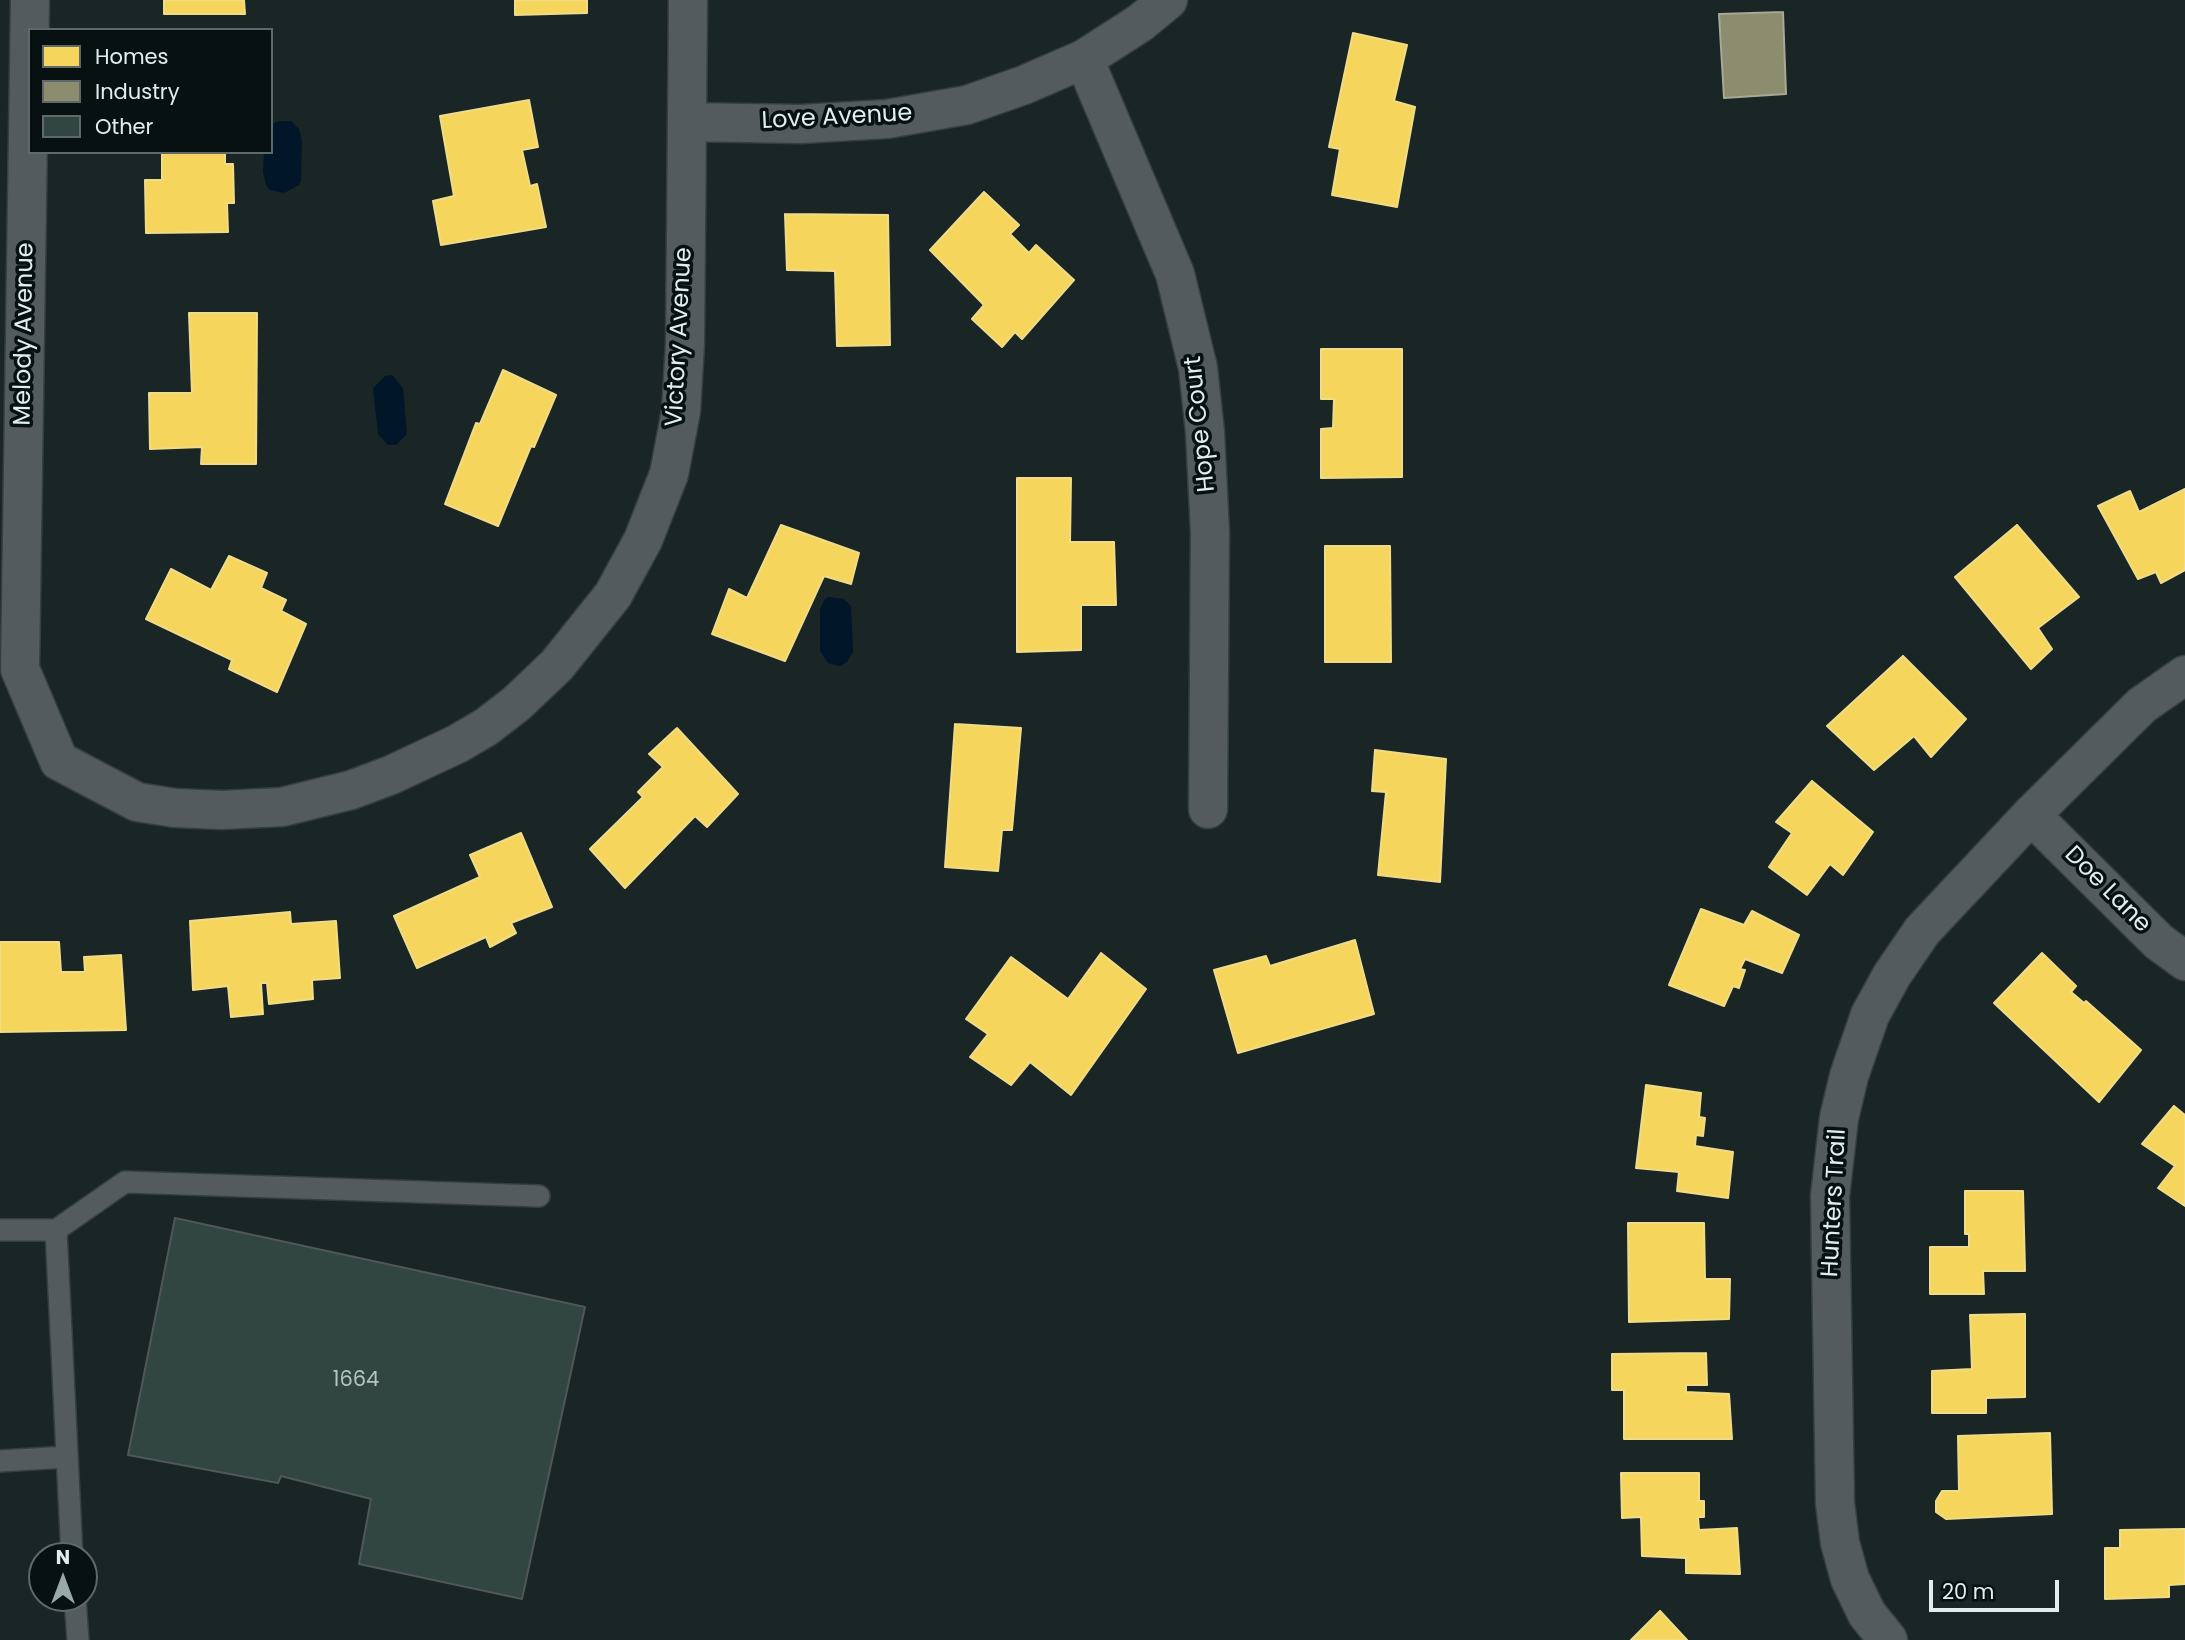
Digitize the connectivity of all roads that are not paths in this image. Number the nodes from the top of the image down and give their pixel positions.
1 (30, 0) edge
2 (688, 0) edge
3 (1168, 0) edge
4 (30, 28) edge
5 (1084, 59) junction
6 (687, 122) junction
7 (28, 134) edge
8 (20, 669) joint
9 (2185, 675) edge
10 (1208, 809) dead end
11 (2031, 815) junction
12 (2185, 961) edge
13 (539, 1196) dead end
14 (0, 1230) edge
15 (57, 1230) junction
16 (66, 1457) junction
17 (0, 1461) edge
18 (71, 1542) edge
19 (76, 1612) edge
20 (78, 1640) edge
21 (1888, 1640) edge

1 - 4 street, Melody Avenue
2 - 6 street, Victory Avenue
3 - 5 street, Love Avenue
5 - 6 street, Love Avenue
5 - 10 street, Hope Court
6 - 8 street, Victory Avenue
7 - 8 street, Melody Avenue
9 - 11 street, Hunters Trail
11 - 12 street, Doe Lane
11 - 21 street, Hunters Trail
13 - 15 lane
14 - 15 lane
15 - 16 lane
16 - 17 lane
16 - 18 lane
19 - 20 lane

